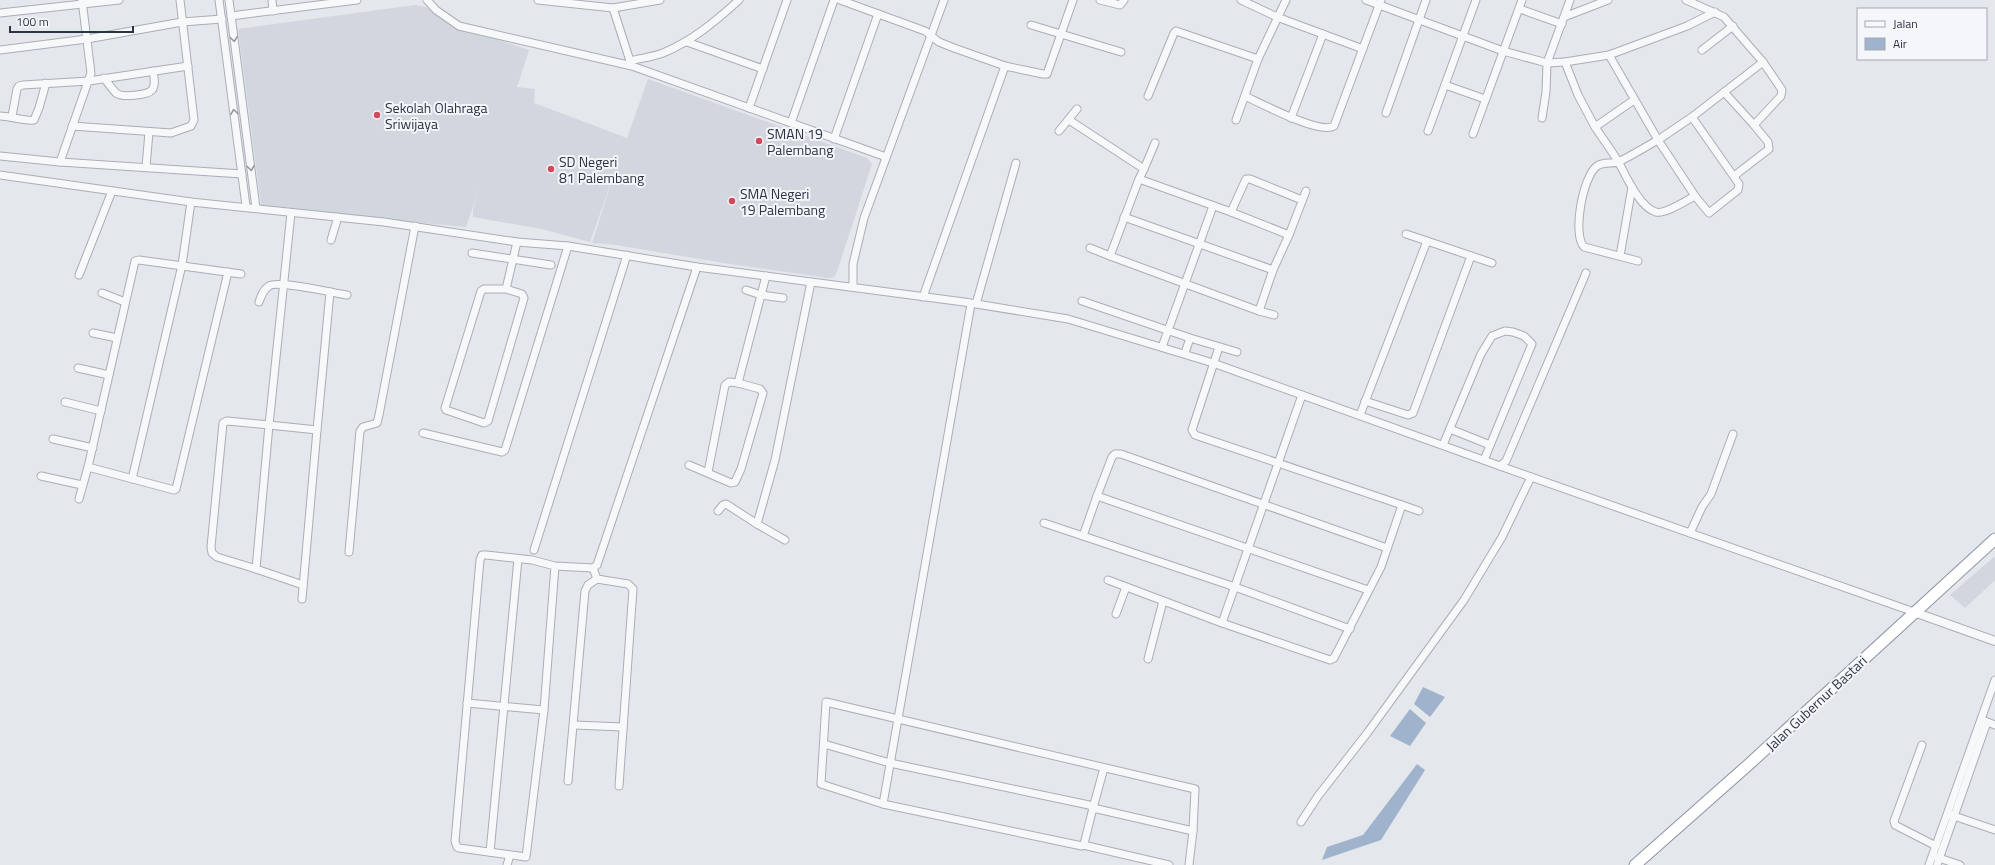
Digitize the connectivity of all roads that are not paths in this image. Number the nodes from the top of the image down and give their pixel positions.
1 (119, 0) edge
2 (180, 0) edge
3 (219, 0) edge
4 (228, 0) edge
5 (272, 0) edge
6 (356, 0) edge
7 (427, 0) edge
8 (538, 0) edge
9 (660, 0) edge
10 (739, 0) edge
11 (787, 0) edge
12 (834, 0) edge
13 (840, 0) edge
14 (944, 0) edge
15 (1073, 0) edge
16 (1100, 0) edge
17 (1124, 0) edge
18 (1241, 0) edge
19 (1286, 0) edge
20 (1366, 0) edge
21 (1426, 0) edge
22 (1476, 0) edge
23 (1570, 0) edge
24 (1608, 0) edge
25 (1686, 0) edge
26 (82, 2) edge
27 (1381, 2) edge
28 (1521, 3) edge
29 (613, 8) junction
30 (273, 11) junction
31 (1715, 12) junction
32 (0, 13) edge
33 (878, 14) junction
34 (231, 16) junction
35 (1277, 17) junction
36 (222, 19) junction
37 (1419, 20) junction
38 (1563, 20) junction
39 (182, 22) junction
40 (1031, 25) dead end
41 (1733, 26) junction
42 (1061, 33) junction
43 (1323, 34) junction
44 (931, 36) junction
45 (1463, 36) junction
46 (87, 39) junction
47 (687, 42) junction
48 (1363, 49) junction
49 (0, 50) edge
50 (1702, 50) dead end
51 (1503, 51) junction
52 (1121, 52) dead end
53 (1609, 55) junction
54 (1258, 59) junction
55 (1547, 62) junction
56 (1565, 62) junction
57 (1763, 62) junction
58 (631, 64) junction
59 (188, 66) junction
60 (1005, 66) junction
61 (763, 68) junction
62 (153, 71) junction
63 (104, 78) junction
64 (89, 81) junction
65 (46, 83) junction
66 (1445, 85) junction
67 (1724, 92) junction
68 (1148, 96) dead end
69 (1245, 96) junction
70 (1485, 99) junction
71 (1634, 100) junction
72 (750, 108) junction
73 (1077, 109) dead end
74 (1386, 113) dead end
75 (0, 116) edge
76 (12, 116) junction
77 (1692, 117) junction
78 (1291, 118) junction
79 (1542, 118) dead end
80 (1069, 120) junction
81 (1236, 120) dead end
82 (791, 123) junction
83 (1754, 125) junction
84 (72, 126) junction
85 (1595, 127) junction
86 (1059, 131) dead end
87 (1428, 131) dead end
88 (149, 132) junction
89 (1473, 134) dead end
90 (834, 138) junction
91 (1658, 140) junction
92 (1155, 143) dead end
93 (0, 156) edge
94 (886, 157) junction
95 (60, 162) junction
96 (1619, 162) junction
97 (1016, 163) dead end
98 (146, 167) junction
99 (1144, 169) junction
100 (242, 174) junction
101 (0, 175) edge
102 (1734, 176) junction
103 (1138, 179) junction
104 (1632, 188) junction
105 (112, 191) junction
106 (1306, 191) dead end
107 (1695, 196) junction
108 (1302, 200) junction
109 (192, 202) junction
110 (246, 206) junction
111 (1213, 206) junction
112 (256, 208) junction
113 (290, 212) junction
114 (1231, 212) junction
115 (338, 217) junction
116 (1124, 217) junction
117 (416, 226) junction
118 (1406, 234) dead end
119 (1289, 235) junction
120 (331, 240) dead end
121 (1427, 241) junction
122 (517, 242) junction
123 (1200, 243) junction
124 (568, 246) junction
125 (1090, 248) dead end
126 (472, 253) dead end
127 (628, 255) junction
128 (1110, 256) junction
129 (1471, 256) junction
130 (1620, 256) junction
131 (514, 260) junction
132 (1638, 260) dead end
133 (1492, 263) dead end
134 (182, 265) junction
135 (551, 266) dead end
136 (697, 267) junction
137 (1273, 270) junction
138 (228, 272) junction
139 (1586, 273) dead end
140 (241, 274) dead end
141 (79, 275) dead end
142 (766, 276) junction
143 (811, 282) junction
144 (1184, 284) junction
145 (283, 286) junction
146 (853, 287) junction
147 (506, 289) junction
148 (746, 290) dead end
149 (330, 292) junction
150 (102, 293) dead end
151 (347, 295) dead end
152 (761, 295) junction
153 (923, 296) junction
154 (783, 298) dead end
155 (1082, 301) dead end
156 (125, 302) junction
157 (259, 302) dead end
158 (973, 304) junction
159 (1259, 311) junction
160 (1274, 315) dead end
161 (1168, 329) junction
162 (93, 333) dead end
163 (117, 338) junction
164 (1190, 338) junction
165 (1162, 347) junction
166 (1219, 347) junction
167 (1236, 352) dead end
168 (1185, 353) junction
169 (1214, 363) junction
170 (78, 368) dead end
171 (109, 375) junction
172 (738, 383) junction
173 (1302, 394) junction
174 (1365, 401) junction
175 (66, 402) dead end
176 (101, 411) junction
177 (1360, 415) junction
178 (269, 425) junction
179 (1450, 429) junction
180 (317, 430) junction
181 (423, 433) dead end
182 (1733, 434) dead end
183 (53, 439) dead end
184 (1443, 445) junction
185 (1490, 445) junction
186 (93, 448) junction
187 (1484, 460) junction
188 (1278, 463) junction
189 (689, 465) dead end
190 (1500, 466) junction
191 (88, 467) junction
192 (708, 472) junction
193 (41, 476) dead end
194 (1531, 477) junction
195 (132, 479) junction
196 (82, 485) junction
197 (1097, 496) junction
198 (79, 499) dead end
199 (1264, 505) junction
200 (1402, 505) junction
201 (718, 512) dead end
202 (1419, 512) dead end
203 (1044, 523) dead end
204 (757, 524) junction
205 (1690, 533) junction
206 (1083, 536) junction
207 (1995, 539) edge
208 (785, 540) dead end
209 (1387, 548) junction
210 (1248, 549) junction
211 (534, 550) dead end
212 (349, 552) dead end
213 (518, 559) junction
214 (555, 566) junction
215 (593, 568) junction
216 (256, 569) junction
217 (597, 579) junction
218 (1108, 580) dead end
219 (303, 585) junction
220 (1126, 587) junction
221 (1235, 587) junction
222 (1368, 590) junction
223 (302, 599) dead end
224 (1164, 601) junction
225 (1914, 612) junction
226 (1116, 614) dead end
227 (1222, 623) junction
228 (1350, 629) junction
229 (1995, 641) edge
230 (1148, 659) dead end
231 (1995, 680) edge
232 (467, 703) junction
233 (504, 706) junction
234 (544, 710) junction
235 (898, 720) junction
236 (1984, 721) junction
237 (574, 725) junction
238 (1995, 725) edge
239 (623, 727) junction
240 (824, 744) junction
241 (1922, 745) dead end
242 (890, 763) junction
243 (1104, 768) junction
244 (568, 781) dead end
245 (619, 786) dead end
246 (883, 804) junction
247 (1093, 808) junction
248 (1947, 814) junction
249 (1954, 816) junction
250 (1301, 822) dead end
251 (1995, 830) edge
252 (1193, 831) junction
253 (1083, 845) junction
254 (1936, 846) junction
255 (490, 852) junction
256 (510, 855) junction
257 (1936, 860) edge
258 (506, 865) edge
259 (1169, 865) edge
260 (1189, 865) edge
261 (1635, 865) edge
262 (1929, 865) edge
263 (1960, 865) edge

1 - 26 street
2 - 39 street
3 - 36 street
4 - 34 street
5 - 30 street
6 - 30 street
7 - 58 street
8 - 29 street
9 - 29 street
10 - 47 street
11 - 61 street
12 - 82 street
13 - 33 street
14 - 44 street
15 - 42 street
16 - 17 street
18 - 35 street
19 - 35 street
20 - 27 street
21 - 37 street
22 - 45 street
23 - 38 street
24 - 38 street
25 - 31 street
26 - 32 street
26 - 46 street
27 - 37 street
27 - 48 street
28 - 38 street
28 - 51 street
29 - 58 street
30 - 34 street
31 - 41 street
31 - 53 street
33 - 44 street
33 - 90 street
34 -> 112 street
35 - 43 street
35 - 54 street
36 - 39 street
100 -> 36 street
37 - 45 street
37 - 74 street
38 - 55 street
39 - 46 street
39 - 59 street
40 - 42 street
41 - 50 street
41 - 57 street
42 - 52 street
42 - 60 street
43 - 48 street
43 - 78 street
44 - 60 street
44 - 94 street
45 - 51 street
45 - 66 street
46 - 49 street
46 - 64 street
47 - 58 street
47 - 61 street
48 - 78 street
51 - 55 street
51 - 70 street
53 - 56 street
53 - 71 street
54 - 68 street
54 - 69 street
55 - 56 street
55 - 79 street
56 - 85 street
57 - 67 street
57 - 83 street
58 - 72 street
59 - 62 street
59 - 88 street
60 - 153 street
61 - 72 street
62 - 63 street
62 - 63 street
63 - 64 street
64 - 65 street
64 - 84 street
65 - 76 street
65 - 76 street
66 - 70 street
66 - 87 street
67 - 77 street
67 - 83 street
69 - 78 street
69 - 81 street
70 - 89 street
71 - 85 street
71 - 91 street
72 - 82 street
73 - 80 street
75 - 76 street
77 - 91 street
77 - 102 street
80 - 86 street
80 - 99 street
82 - 90 street
83 - 102 street
84 - 88 street
84 - 95 street
85 - 96 street
88 - 98 street
90 - 94 street
91 - 96 street
91 - 107 street
92 - 99 street
93 - 95 street
94 - 146 street
95 - 98 street
96 - 104 street
96 - 130 street
97 - 158 street
98 - 100 street
99 - 103 street
100 - 110 street
101 - 105 street
102 - 107 street
103 - 111 street
103 - 116 street
104 - 107 street
104 - 130 street
105 - 109 street
105 - 141 street
106 - 108 street
108 - 114 street
108 - 119 street
109 - 110 street
109 - 134 street
110 - 112 street
111 - 114 street
111 - 123 street
112 - 113 street
113 - 115 street
113 - 145 street
114 - 119 street
115 - 117 street
115 - 120 street
116 - 123 street
116 - 128 street
117 - 122 street
117 - 212 street
118 - 121 street
119 - 137 street
121 - 129 street
121 - 174 street
122 - 124 street
122 - 131 street
123 - 137 street
123 - 144 street
124 - 127 street
124 - 181 street
125 - 128 street
126 - 131 street
127 - 136 street
127 - 211 street
128 - 144 street
129 - 133 street
129 - 174 street
130 - 132 street
131 - 135 street
131 - 147 street
134 - 138 street
134 - 156 street
134 - 195 street
136 - 142 street
136 - 215 street
137 - 159 street
138 - 140 street
138 - 195 street
139 - 190 street
142 - 143 street
142 - 152 street
143 - 146 street
143 - 204 street
144 - 159 street
144 - 161 street
145 - 149 street
145 - 157 street
145 - 178 street
146 - 153 street
147 - 147 street
148 - 152 street
149 - 151 street
149 - 180 street
150 - 156 street
152 - 154 street
152 - 172 street
153 - 158 street
155 - 161 street
156 - 163 street
158 - 165 street
158 - 235 street
159 - 160 street
161 - 164 street
161 - 165 street
162 - 163 street
163 - 171 street
164 - 166 street
164 - 168 street
165 - 168 street
166 - 167 street
166 - 169 street
168 - 169 street
169 - 173 street
169 - 188 street
170 - 171 street
171 - 176 street
172 - 192 street
172 - 192 street
173 - 177 street
173 - 188 street
174 - 177 street
175 - 176 street
176 - 186 street
177 - 184 street
178 - 180 street
178 - 216 street
178 - 216 street
179 - 184 street
179 - 185 street
179 - 185 street
180 - 219 street
182 - 205 street
183 - 186 street
184 - 187 street
185 - 187 street
186 - 191 street
187 - 190 street
188 - 199 street
188 - 200 street
189 - 192 street
190 - 194 street
191 - 195 street
191 - 196 street
193 - 196 street
194 - 205 street
194 - 250 street
196 - 198 street
197 - 199 street
197 - 206 street
197 - 210 street
199 - 209 street
199 - 210 street
200 - 202 street
200 - 209 street
201 - 204 street
203 - 206 street
204 - 208 street
205 - 225 street
206 - 221 street
207 - 225 highway, Jalan Gubernur Bastari
209 - 222 street
210 - 221 street
210 - 222 street
213 - 214 street
213 - 232 street
213 - 233 street
214 - 215 street
214 - 234 street
215 - 217 street
216 - 219 street
217 - 237 street
217 - 239 street
218 - 220 street
219 - 223 street
220 - 224 street
220 - 226 street
221 - 227 street
221 - 228 street
222 - 228 street
224 - 227 street
224 - 230 street
225 - 229 street
225 - 261 highway, Jalan Gubernur Bastari
227 - 228 street
231 - 236 street
232 - 233 street
232 - 255 street
233 - 234 street
233 - 255 street
234 - 256 street
235 - 240 street
235 - 242 street
235 - 243 street
236 - 238 street
236 - 248 street
236 - 249 street
237 - 239 street
237 - 244 street
239 - 245 street
240 - 242 street
240 - 246 street
241 - 254 street
242 - 246 street
242 - 247 street
243 - 247 street
243 - 252 street
246 - 253 street
247 - 252 street
247 - 253 street
248 - 249 street
248 - 254 street
249 - 251 street
249 - 257 street
252 - 260 street
253 - 259 street
254 - 257 street
255 - 256 street
256 - 258 street
257 - 262 street
257 - 263 street

